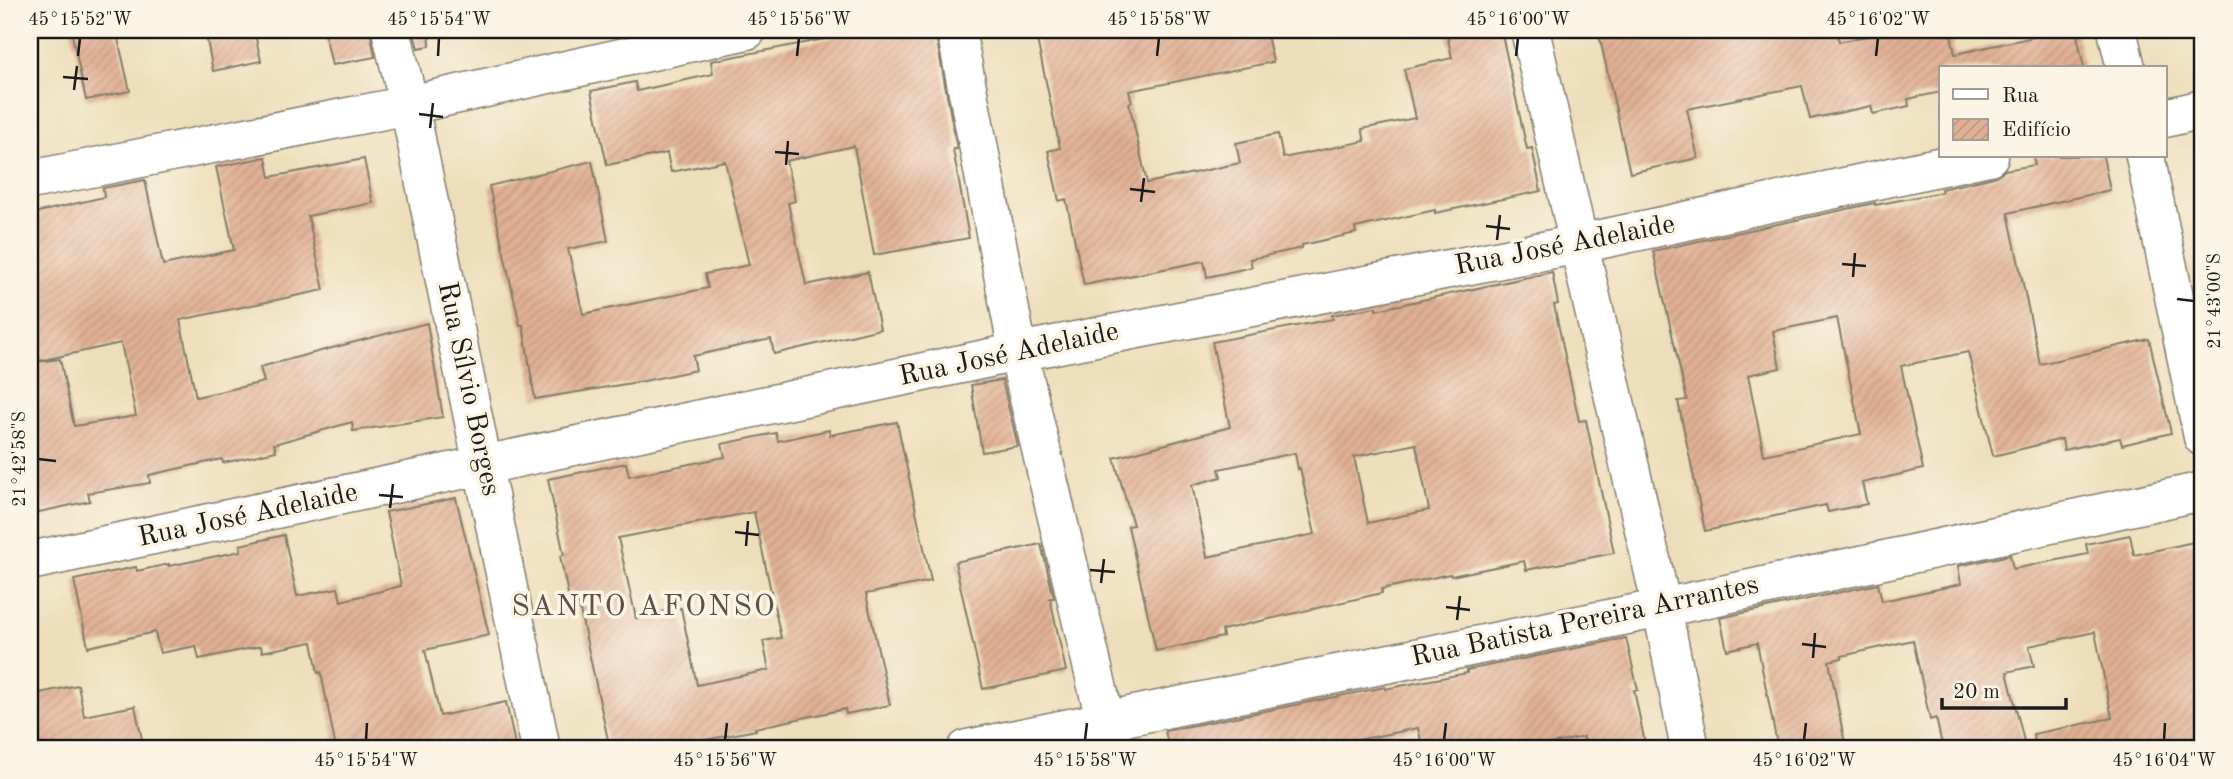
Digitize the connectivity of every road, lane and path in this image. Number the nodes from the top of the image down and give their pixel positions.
1 (391, 30) edge
2 (747, 30) edge
3 (956, 30) edge
4 (1530, 30) edge
5 (2117, 30) edge
6 (2126, 66) edge
7 (409, 105) junction
8 (2203, 109) edge
9 (2166, 118) edge
10 (1980, 158) edge
11 (2145, 158) edge
12 (30, 180) edge
13 (1579, 244) junction
14 (1018, 352) junction
15 (2203, 437) edge
16 (484, 466) junction
17 (2203, 491) edge
18 (30, 561) edge
19 (1662, 608) junction
20 (1109, 734) edge
21 (541, 749) edge
22 (967, 749) edge
23 (1690, 749) edge

1 - 7 street, Rua Sílvio Borges
2 - 7 street
3 - 14 street
4 - 13 street
5 - 6 street
7 - 12 street
7 - 16 street, Rua Sílvio Borges
8 - 9 street
10 - 13 street, Rua José Adelaide
11 - 15 street
13 - 14 street, Rua José Adelaide
13 - 19 street
14 - 16 street, Rua José Adelaide
14 - 20 street
16 - 18 street, Rua José Adelaide
16 - 21 street, Rua Sílvio Borges
17 - 19 street, Rua Batista Pereira Arrantes
19 - 20 street, Rua Batista Pereira Arrantes
19 - 23 street
20 - 22 street, Rua Batista Pereira Arrantes

